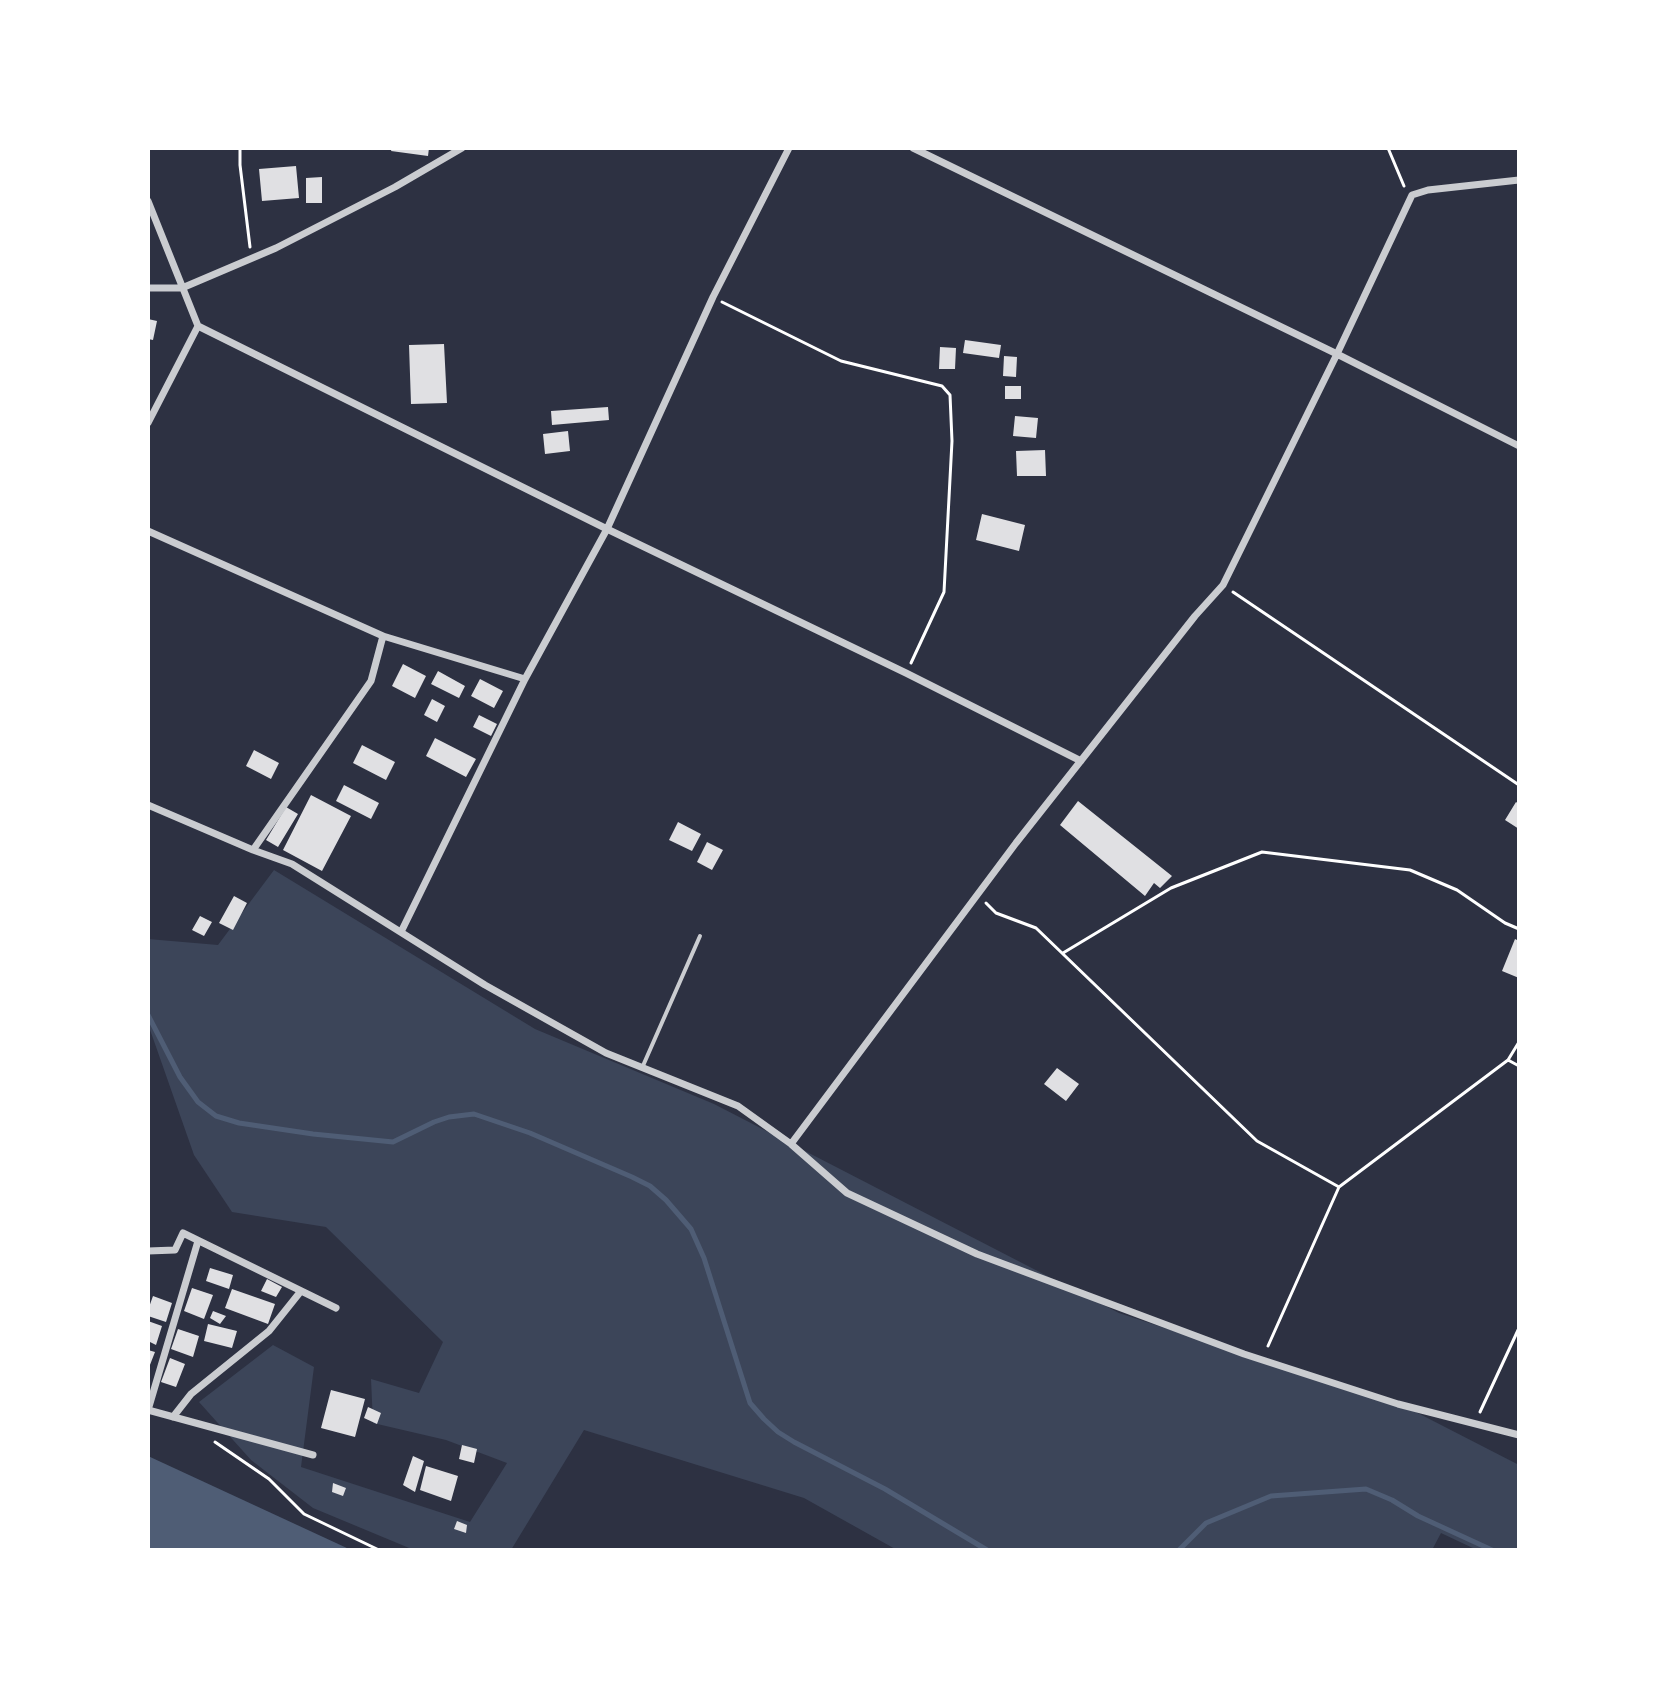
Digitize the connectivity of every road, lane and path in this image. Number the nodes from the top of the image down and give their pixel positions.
1 (240, 148) edge
2 (462, 148) edge
3 (789, 148) edge
4 (913, 148) edge
5 (1388, 148) edge
6 (1519, 180) edge
7 (1412, 195) junction
8 (148, 201) edge
9 (251, 259) junction
10 (148, 288) edge
11 (182, 288) junction
12 (713, 297) junction
13 (198, 326) junction
14 (1337, 354) junction
15 (148, 423) edge
16 (1519, 446) edge
17 (607, 529) junction
18 (148, 531) edge
19 (1223, 585) junction
20 (383, 636) junction
21 (906, 673) junction
22 (525, 679) junction
23 (1081, 761) junction
24 (1519, 785) edge
25 (148, 805) edge
26 (253, 850) junction
27 (978, 895) junction
28 (1519, 929) edge
29 (401, 932) junction
30 (700, 936) dead end
31 (1063, 953) junction
32 (1519, 1042) edge
33 (1508, 1060) junction
34 (1519, 1066) edge
35 (642, 1068) junction
36 (791, 1144) junction
37 (1339, 1187) junction
38 (198, 1241) junction
39 (148, 1251) edge
40 (301, 1291) junction
41 (336, 1308) dead end
42 (1519, 1328) edge
43 (1268, 1346) dead end
44 (148, 1410) edge
45 (173, 1417) junction
46 (1474, 1423) junction
47 (1519, 1435) edge
48 (207, 1436) dead end
49 (313, 1455) dead end
50 (379, 1550) edge

1 - 9 path
2 - 9 street
3 - 12 street
4 - 14 street
5 - 7 path
6 - 7 street
7 - 14 street
8 - 11 street
9 - 11 street
10 - 11 street
11 - 13 street
12 - 17 street
12 - 21 path
13 - 15 street
13 - 17 street
14 - 16 street
14 - 19 street
17 - 21 street
17 - 22 street
18 - 20 street
19 - 23 street
19 - 24 path
20 - 22 street
20 - 26 street
21 - 23 street
22 - 29 street
23 - 27 street
25 - 26 street
26 - 29 street
27 - 31 path
27 - 36 street
28 - 31 path
29 - 35 street
30 - 35 lane
31 - 37 path
32 - 33 path
33 - 34 path
33 - 37 path
35 - 36 street
36 - 46 street
37 - 43 path
38 - 39 street
38 - 40 street
38 - 44 street
40 - 41 street
40 - 45 street
42 - 46 path
44 - 45 street
45 - 49 street
46 - 47 street
48 - 50 path

